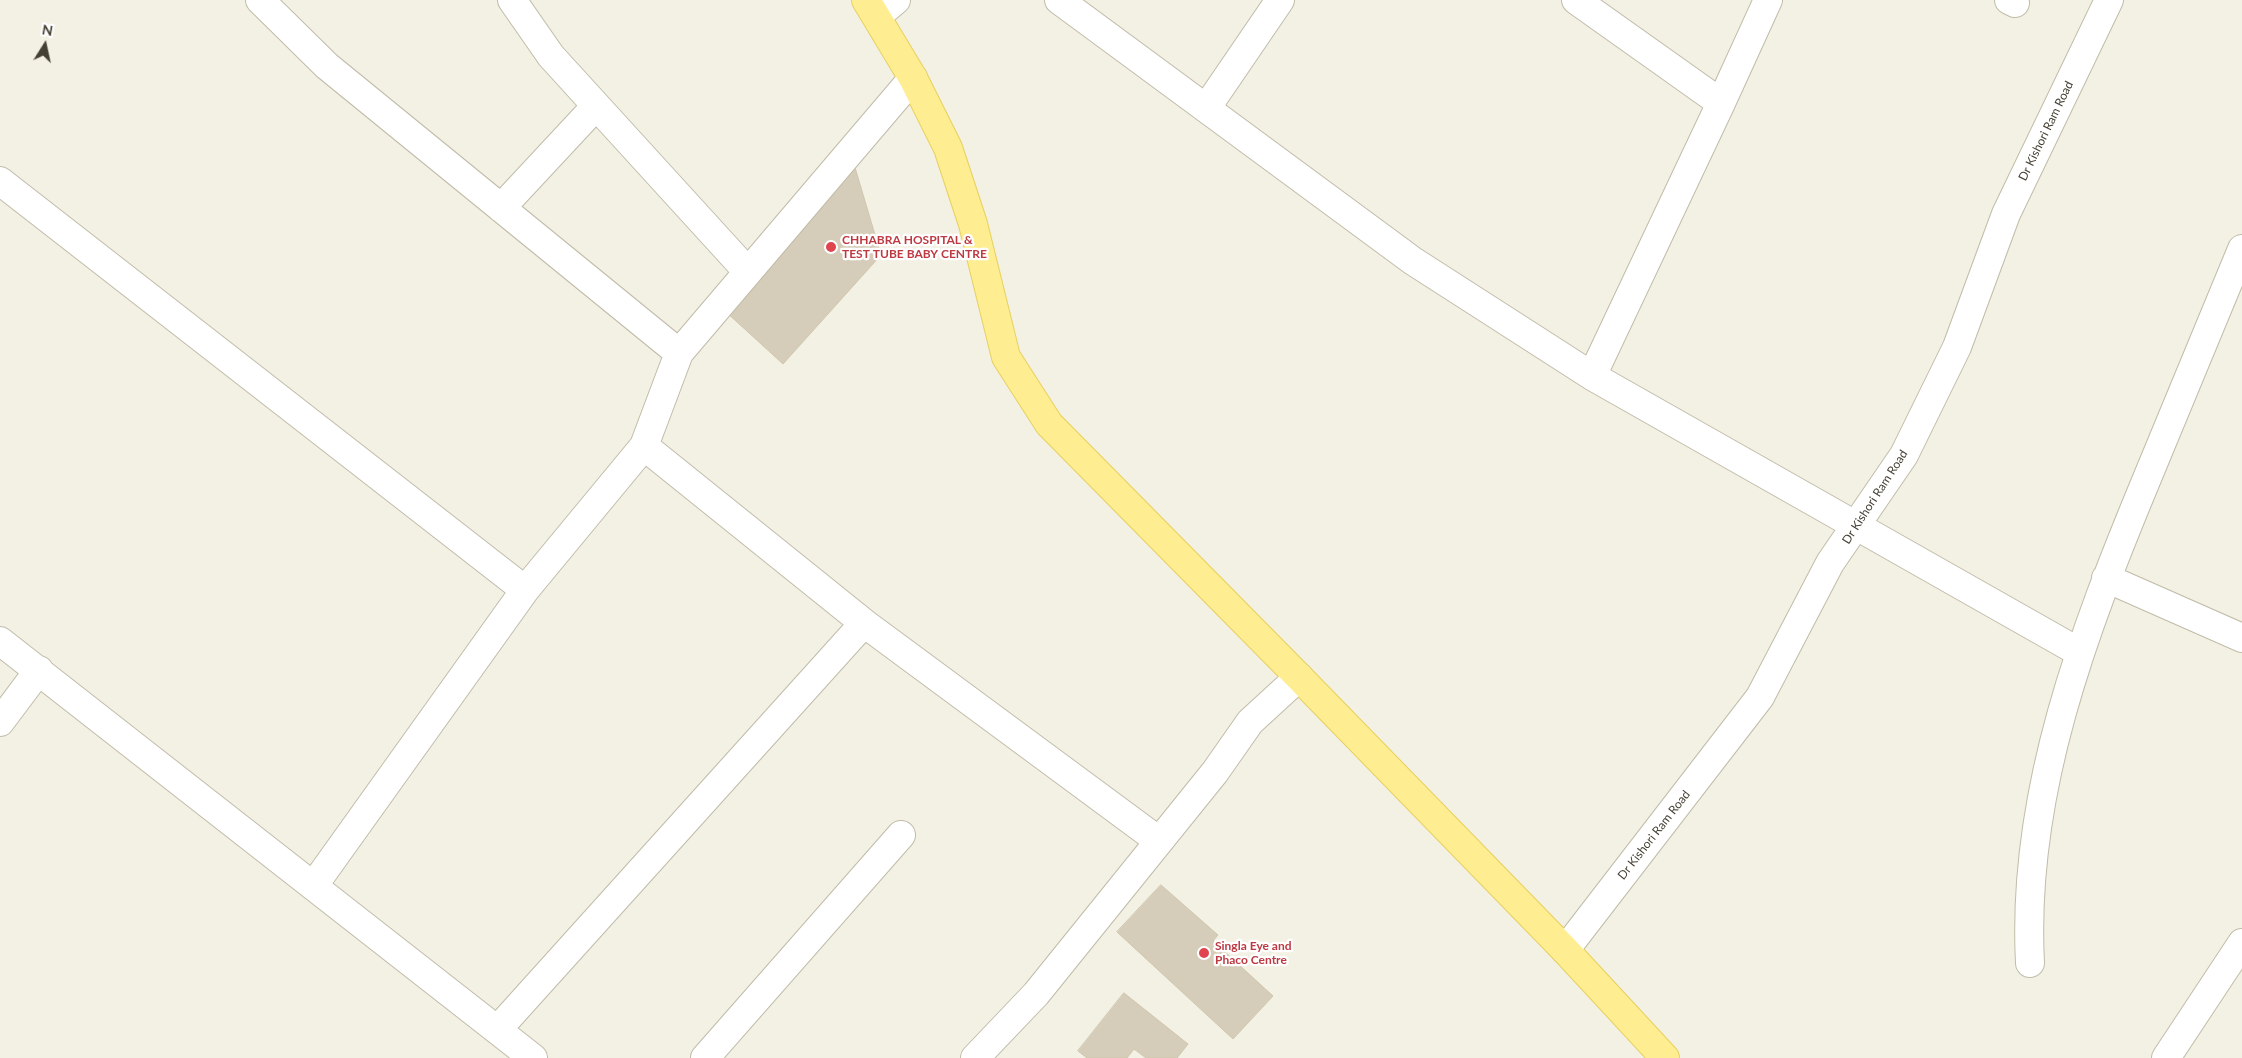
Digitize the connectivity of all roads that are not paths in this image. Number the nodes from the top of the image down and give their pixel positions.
1 (260, 0) edge
2 (512, 0) edge
3 (1059, 0) edge
4 (1280, 0) edge
5 (1576, 0) edge
6 (1768, 0) edge
7 (2110, 0) edge
8 (880, 5) edge
9 (913, 78) junction
10 (1721, 103) junction
11 (596, 106) junction
12 (1207, 107) junction
13 (0, 181) edge
14 (501, 208) junction
15 (2242, 249) edge
16 (748, 272) junction
17 (678, 352) junction
18 (1592, 376) junction
19 (644, 446) junction
20 (1856, 526) junction
21 (2106, 578) junction
22 (525, 590) junction
23 (864, 623) junction
24 (2242, 638) edge
25 (0, 641) edge
26 (2079, 652) junction
27 (39, 670) junction
28 (1300, 677) junction
29 (0, 722) edge
30 (901, 835) dead end
31 (1159, 841) junction
32 (314, 885) junction
33 (2242, 943) edge
34 (1565, 950) junction
35 (2030, 963) dead end
36 (498, 1029) junction
37 (533, 1058) edge
38 (705, 1058) edge
39 (975, 1058) edge
40 (1665, 1058) edge
41 (2166, 1058) edge

1 - 14 street
2 - 11 street
3 - 12 street
4 - 12 street
5 - 10 street
6 - 10 street
7 - 20 street, Dr Kishori Ram Road
8 - 9 main road
9 - 16 street
9 - 28 main road
10 - 18 street
11 - 14 street
11 - 16 street
12 - 18 street
13 - 22 street
14 - 17 street
15 - 21 street
16 - 17 street
17 - 19 street
18 - 20 street
19 - 22 street
19 - 23 street
20 - 26 street
20 - 34 street, Dr Kishori Ram Road
21 - 24 street
21 - 26 street
22 - 32 street
23 - 31 street
23 - 36 street
25 - 27 street
26 - 35 street
27 - 29 street
27 - 32 street
28 - 31 street
28 - 34 main road
30 - 38 street
31 - 39 street
32 - 36 street
33 - 41 street
34 - 40 main road
36 - 37 street

